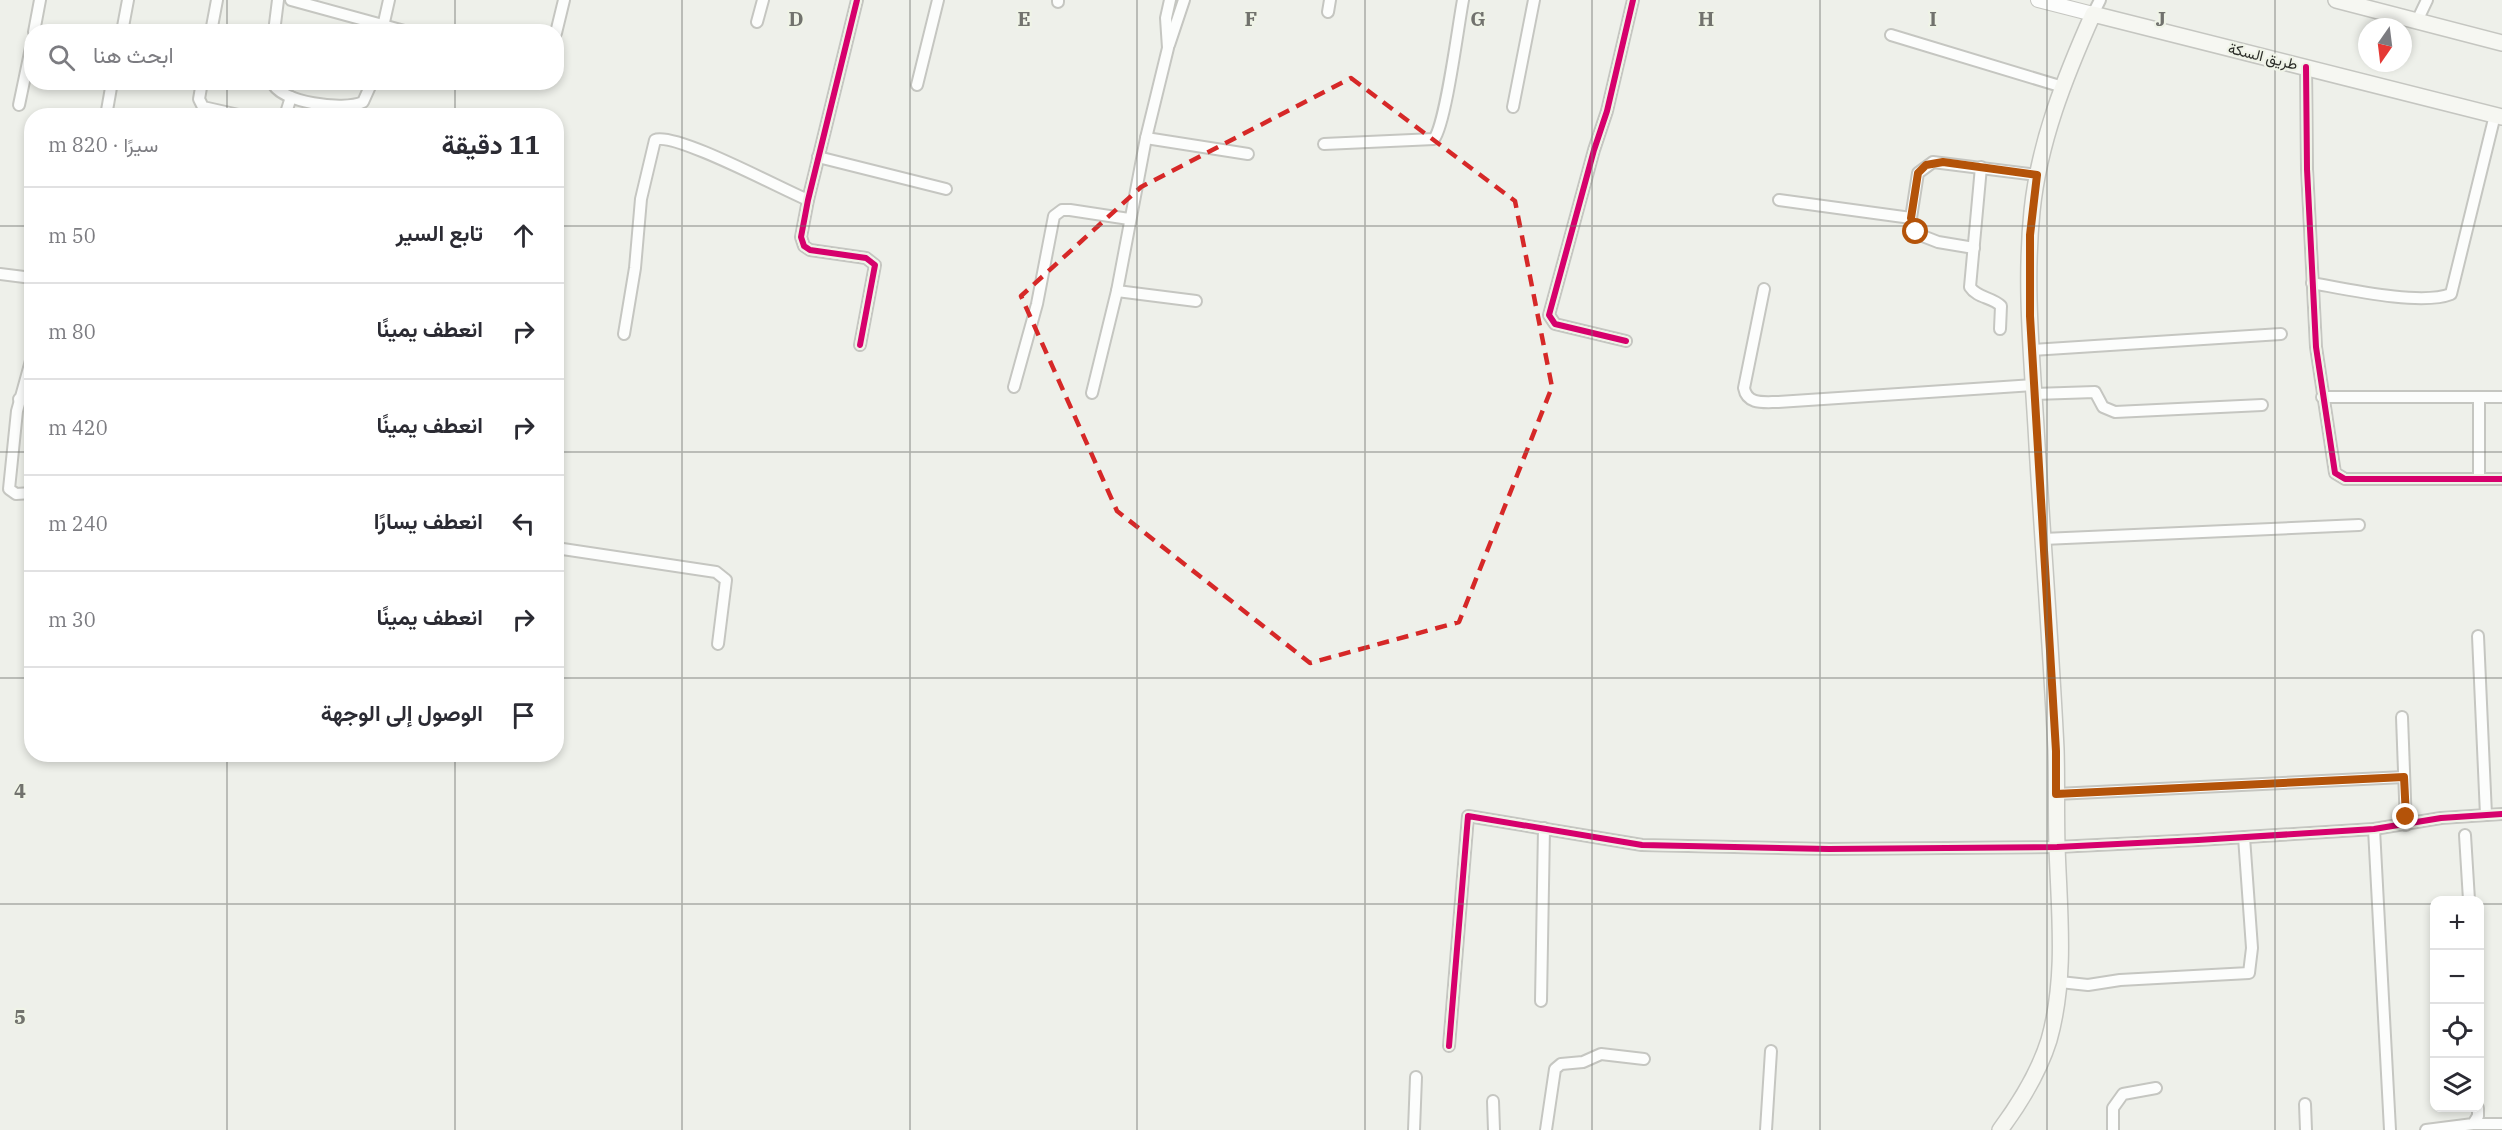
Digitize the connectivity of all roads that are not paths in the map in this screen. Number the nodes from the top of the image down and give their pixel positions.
1 (40, 0) edge
2 (128, 0) edge
3 (217, 0) edge
4 (278, 0) edge
5 (291, 0) edge
6 (389, 0) edge
7 (564, 0) edge
8 (763, 0) edge
9 (857, 0) edge
10 (938, 0) edge
11 (1170, 0) edge
12 (1184, 0) edge
13 (1330, 0) edge
14 (1463, 0) edge
15 (1534, 0) edge
16 (1633, 0) edge
17 (2038, 0) edge
18 (2100, 0) edge
19 (2336, 0) edge
20 (2427, 0) edge
21 (1328, 12) dead end
22 (2093, 14) junction
23 (2417, 21) junction
24 (757, 22) dead end
25 (36, 24) edge
26 (124, 24) edge
27 (212, 24) edge
28 (275, 24) edge
29 (366, 24) edge
30 (383, 24) edge
31 (558, 24) edge
32 (1891, 35) dead end
33 (2502, 43) edge
34 (1168, 48) junction
35 (2306, 66) junction
36 (24, 84) edge
37 (917, 85) dead end
38 (2063, 87) junction
39 (111, 90) edge
40 (201, 90) edge
41 (277, 90) edge
42 (370, 90) edge
43 (291, 97) junction
44 (20, 105) dead end
45 (1513, 107) dead end
46 (107, 108) edge
47 (207, 108) edge
48 (288, 108) edge
49 (340, 108) edge
50 (340, 108) edge
51 (2499, 116) edge
52 (1146, 138) junction
53 (1324, 144) dead end
54 (1248, 154) dead end
55 (819, 157) junction
56 (1981, 167) junction
57 (2037, 175) junction
58 (946, 189) dead end
59 (808, 200) junction
60 (1779, 200) dead end
61 (1911, 218) junction
62 (1129, 219) junction
63 (1974, 248) junction
64 (0, 274) edge
65 (24, 277) edge
66 (2312, 283) junction
67 (1764, 290) dead end
68 (1117, 291) junction
69 (1196, 301) dead end
70 (2000, 329) dead end
71 (624, 334) dead end
72 (2281, 334) dead end
73 (1626, 341) dead end
74 (860, 345) dead end
75 (2032, 350) junction
76 (24, 385) edge
77 (1014, 387) dead end
78 (2034, 390) junction
79 (1092, 393) dead end
80 (2322, 397) junction
81 (2479, 397) junction
82 (2502, 398) edge
83 (20, 399) junction
84 (24, 399) edge
85 (2262, 405) dead end
86 (2480, 479) junction
87 (2502, 479) edge
88 (5, 482) edge
89 (24, 493) edge
90 (2359, 525) dead end
91 (2043, 539) junction
92 (564, 549) edge
93 (2478, 636) dead end
94 (718, 644) dead end
95 (2402, 717) dead end
96 (2404, 777) junction
97 (2056, 794) junction
98 (2486, 814) junction
99 (2502, 814) edge
100 (2406, 825) junction
101 (1544, 828) junction
102 (2374, 829) junction
103 (2465, 835) dead end
104 (2244, 837) junction
105 (2057, 848) junction
106 (2469, 896) edge
107 (2060, 982) junction
108 (1540, 1001) dead end
109 (1449, 1046) dead end
110 (1771, 1051) dead end
111 (1644, 1059) dead end
112 (1416, 1077) dead end
113 (2156, 1088) dead end
114 (1493, 1101) dead end
115 (2305, 1104) dead end
116 (2478, 1112) edge
117 (2472, 1124) junction
118 (2502, 1124) edge
119 (1414, 1130) edge
120 (1494, 1130) edge
121 (1546, 1130) edge
122 (1766, 1130) edge
123 (2000, 1130) edge
124 (2113, 1130) edge
125 (2306, 1130) edge
126 (2390, 1130) edge
127 (2426, 1130) edge

1 - 25 street
2 - 26 street
3 - 27 street
4 - 28 street
5 - 29 street
6 - 30 street
7 - 31 street
8 - 24 street
9 - 55 street
10 - 37 street
11 - 34 street
12 - 34 street
13 - 21 street
14 - 53 street
15 - 45 street
16 - 73 street
17 - 22 street
18 - 22 street
19 - 23 main road
20 - 23 street
22 - 35 main road, طريق السكة
22 - 38 main road
23 - 33 main road
32 - 38 street
34 - 52 street
35 - 51 main road, طريق السكة
35 - 66 street
36 - 44 street
38 - 57 main road
39 - 46 street
40 - 47 street
41 - 43 street
42 - 50 street
43 - 48 street
43 - 49 street
51 - 66 street
52 - 54 street
52 - 62 street
55 - 58 street
55 - 59 street
56 - 57 street
56 - 61 street
56 - 63 street
57 - 75 main road
59 - 71 street
59 - 74 street
60 - 61 street
61 - 63 street
62 - 68 street
62 - 77 street
63 - 70 street
64 - 65 street
66 - 80 street
67 - 78 street
68 - 69 street
68 - 79 street
72 - 75 street
75 - 78 main road
76 - 83 street
78 - 85 street
78 - 91 main road
80 - 81 street
80 - 86 street
81 - 82 street
81 - 86 street
83 - 84 street
83 - 88 street
86 - 87 street
88 - 89 street
90 - 91 street
91 - 97 main road
92 - 94 street
93 - 98 street
95 - 96 street
96 - 97 street
96 - 100 street
97 - 105 main road
98 - 99 street
98 - 100 street
100 - 102 street
101 - 105 street
101 - 108 street
101 - 109 street
102 - 104 street
102 - 126 street
103 - 106 street
104 - 105 street
104 - 107 street
105 - 107 main road
107 - 123 main road
110 - 122 street
111 - 121 street
112 - 119 street
113 - 124 street
114 - 120 street
115 - 125 street
116 - 117 street
117 - 118 street
117 - 127 street

